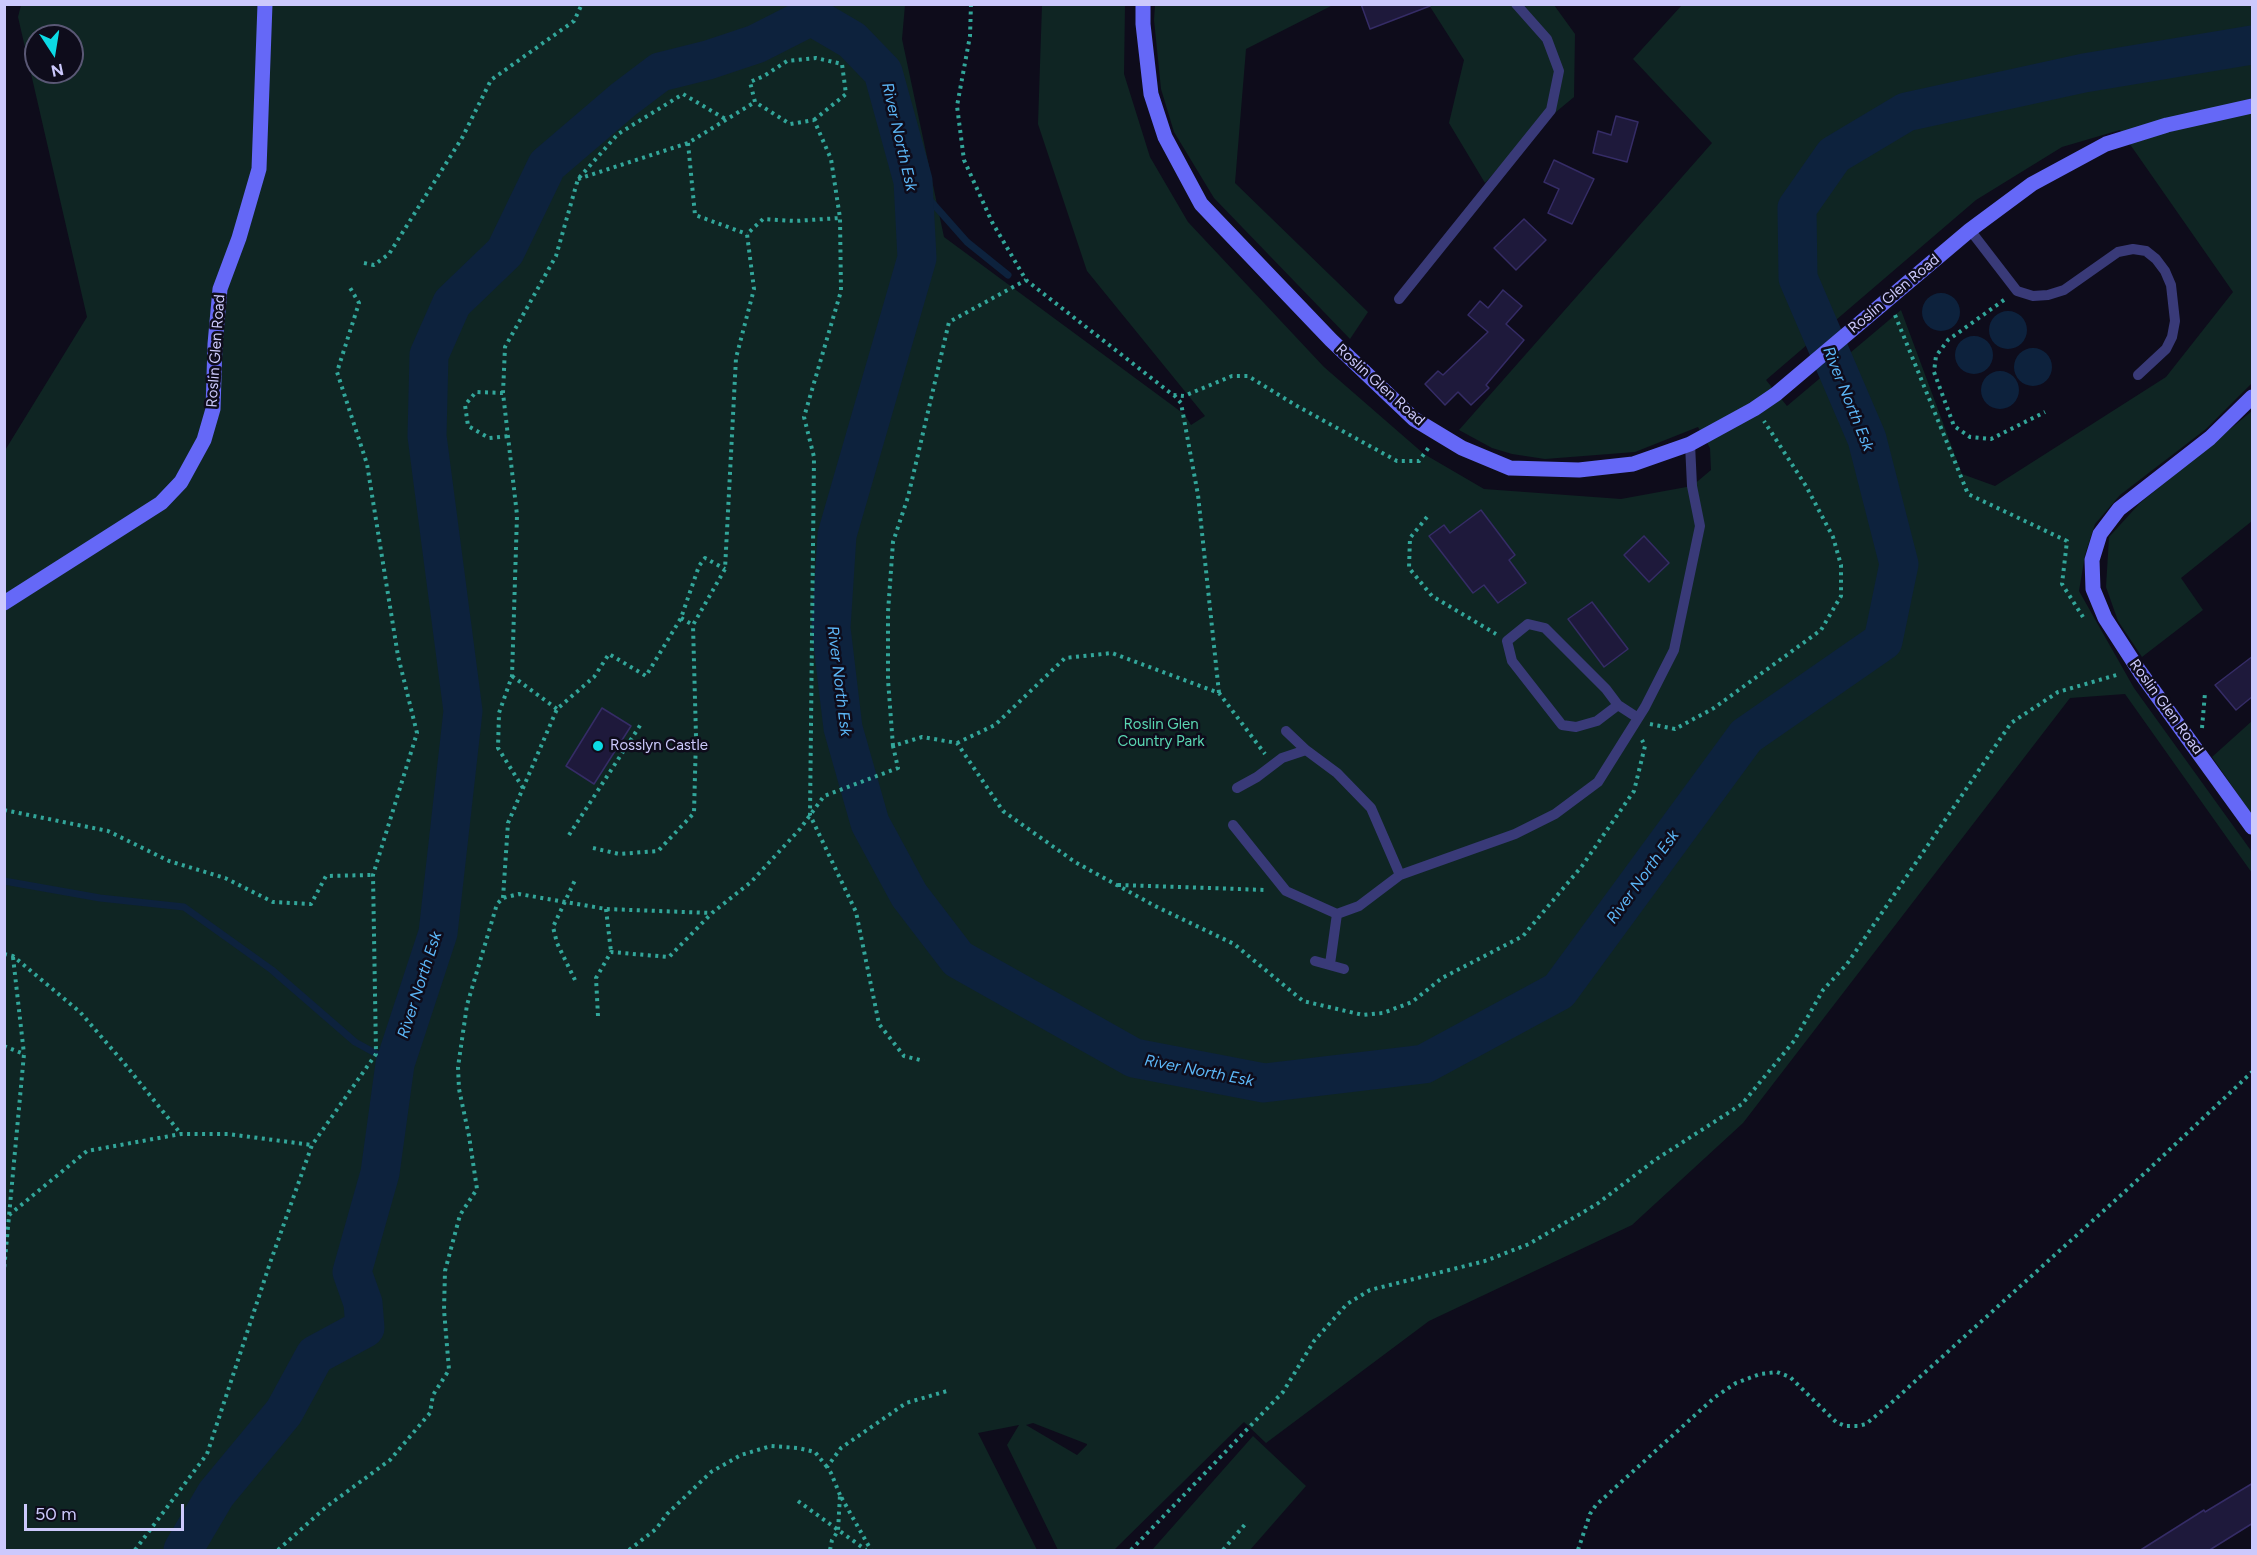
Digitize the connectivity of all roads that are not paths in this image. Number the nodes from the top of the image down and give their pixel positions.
1 (264, 4) edge
2 (1143, 4) edge
3 (1516, 4) edge
4 (2253, 106) edge
5 (1970, 230) junction
6 (1399, 299) dead end
7 (2138, 375) dead end
8 (2253, 397) edge
9 (1689, 444) junction
10 (4, 603) edge
11 (1618, 705) junction
12 (1637, 720) junction
13 (1286, 731) dead end
14 (1306, 750) junction
15 (1237, 788) dead end
16 (1233, 825) dead end
17 (2253, 827) edge
18 (1400, 875) junction
19 (1336, 914) junction
20 (1315, 961) dead end
21 (1330, 964) junction
22 (1344, 969) dead end

1 - 10 main road, Roslin Glen Road
2 - 9 main road, Roslin Glen Road
3 - 6 lane
4 - 5 main road, Roslin Glen Road
5 - 7 lane
5 - 9 main road, Roslin Glen Road
8 - 17 main road, Roslin Glen Road
9 - 12 lane
11 - 11 lane
11 - 12 lane
12 - 18 lane
13 - 14 lane
14 - 15 lane
14 - 18 lane
16 - 19 lane
18 - 19 lane
19 - 21 lane
20 - 21 lane
21 - 22 lane

